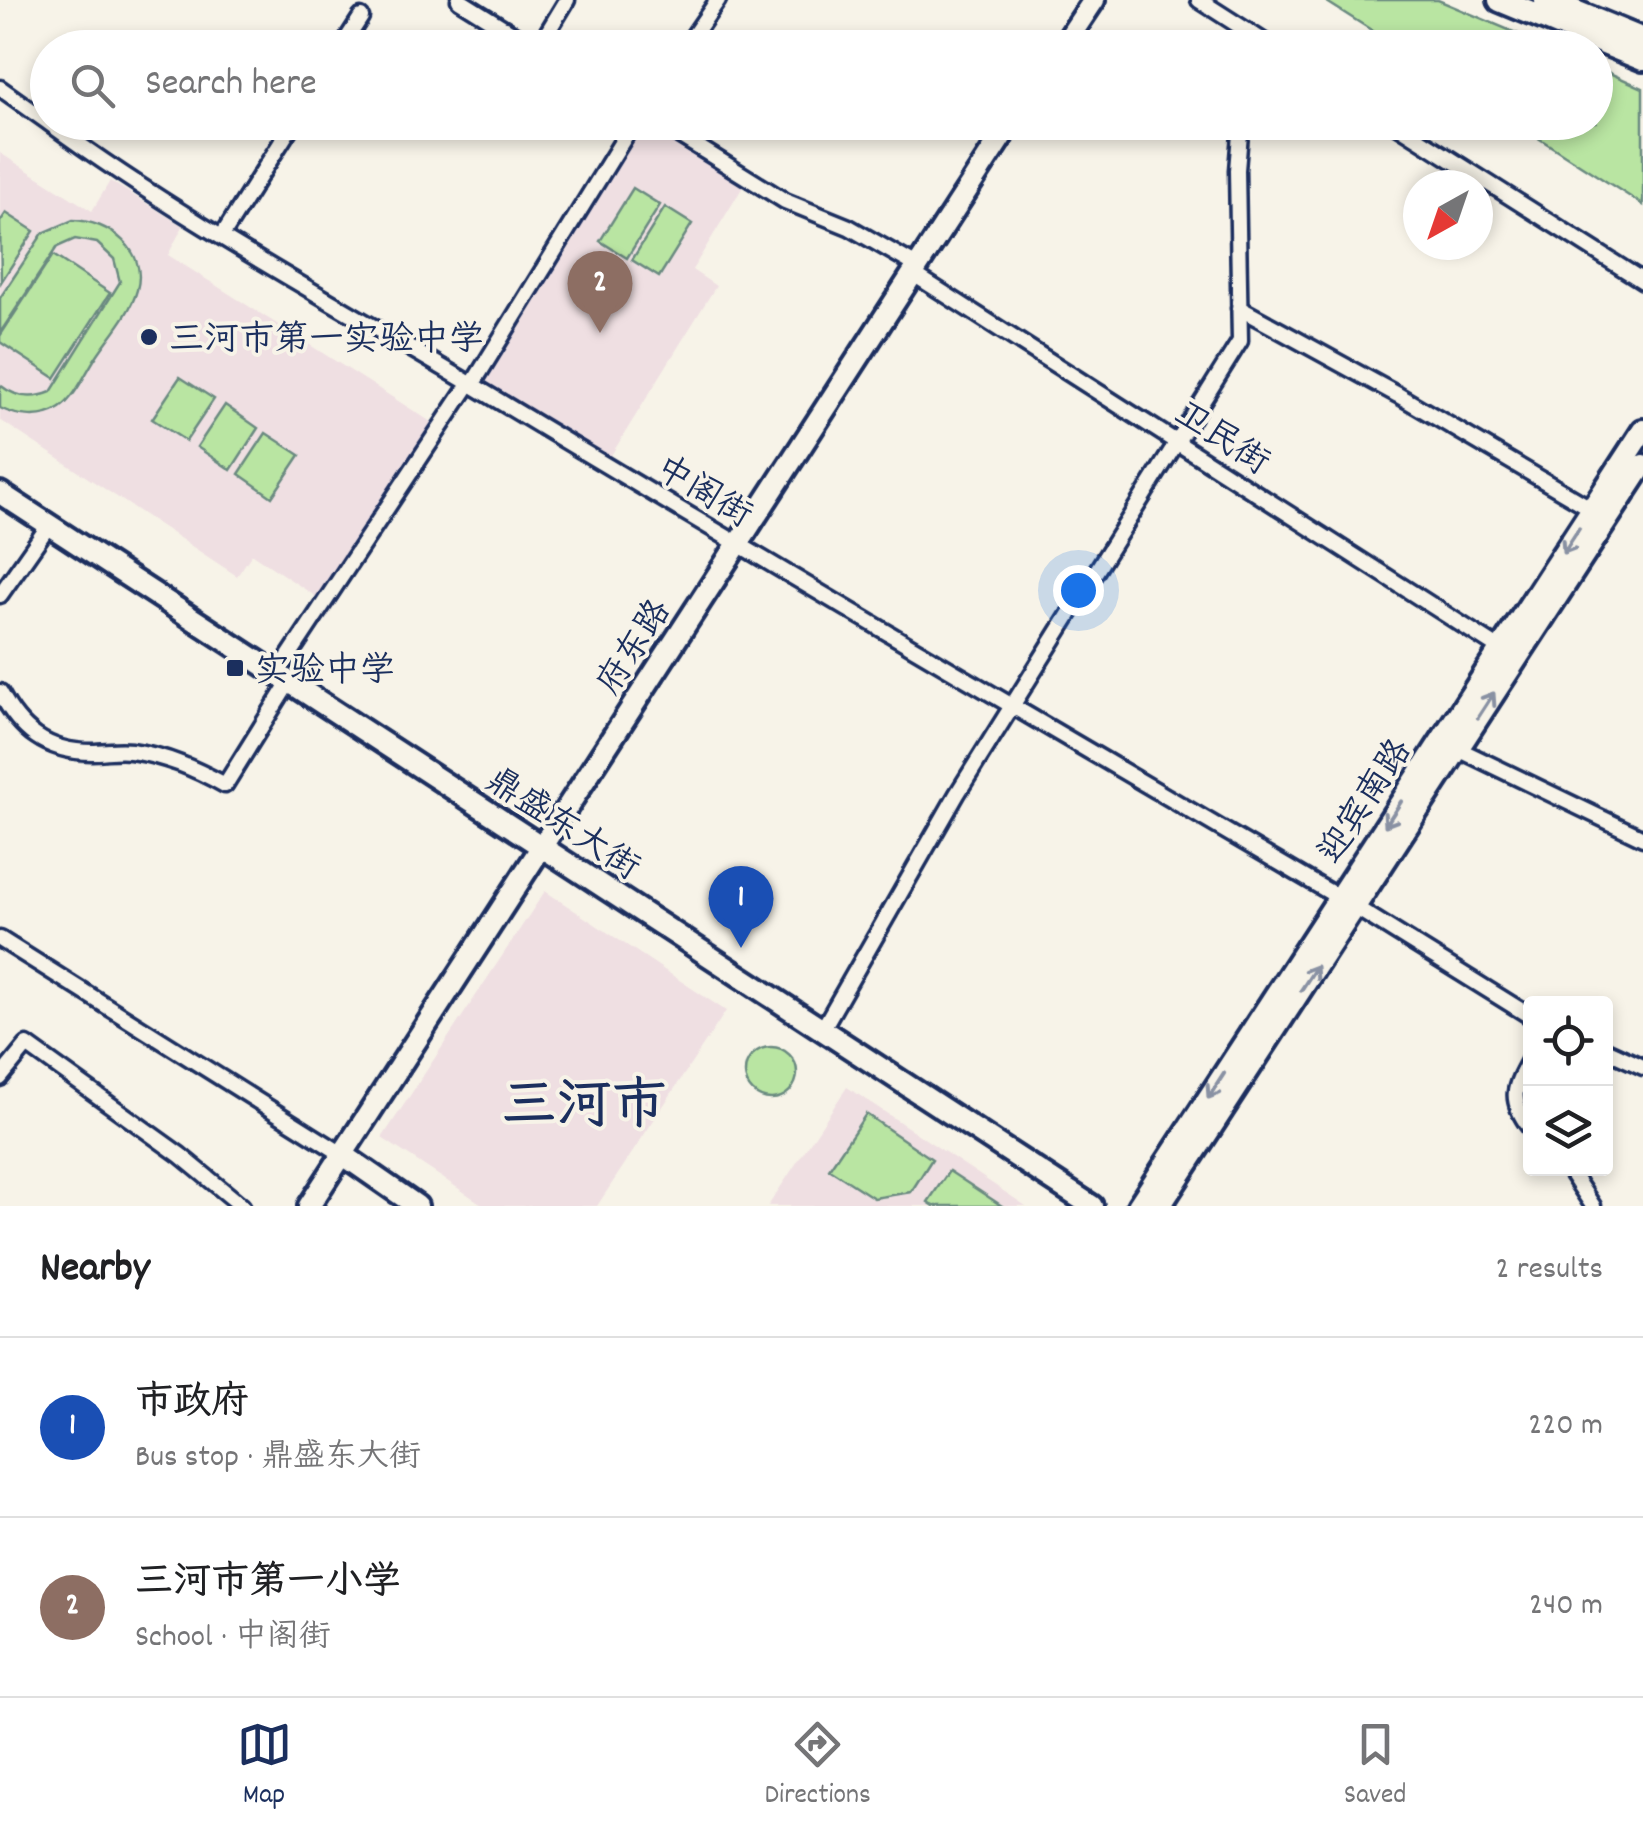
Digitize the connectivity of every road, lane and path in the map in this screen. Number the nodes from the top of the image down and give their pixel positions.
1 (459, 0) edge
2 (567, 0) edge
3 (718, 0) edge
4 (1094, 0) edge
5 (1199, 0) edge
6 (1500, 0) edge
7 (1546, 0) edge
8 (361, 17) dead end
9 (353, 30) edge
10 (508, 30) edge
11 (548, 30) edge
12 (697, 30) edge
13 (1074, 30) edge
14 (1246, 30) edge
15 (1573, 30) edge
16 (1643, 40) edge
17 (1613, 47) edge
18 (1643, 59) edge
19 (0, 88) edge
20 (30, 109) edge
21 (73, 140) edge
22 (283, 140) edge
23 (623, 140) edge
24 (687, 140) edge
25 (999, 140) edge
26 (1240, 140) edge
27 (1420, 140) edge
28 (222, 236) junction
29 (915, 270) junction
30 (1643, 281) edge
31 (1239, 308) junction
32 (471, 384) junction
33 (1643, 430) edge
34 (1178, 443) junction
35 (1643, 465) edge
36 (0, 493) edge
37 (1592, 509) junction
38 (49, 525) junction
39 (737, 544) junction
40 (0, 596) edge
41 (1500, 649) junction
42 (283, 678) junction
43 (0, 692) edge
44 (1012, 706) junction
45 (1458, 749) junction
46 (1643, 838) edge
47 (540, 846) junction
48 (1347, 902) junction
49 (0, 939) edge
50 (1523, 1012) edge
51 (822, 1030) junction
52 (1613, 1053) edge
53 (1643, 1067) edge
54 (1523, 1072) edge
55 (0, 1078) edge
56 (1523, 1115) edge
57 (342, 1154) junction
58 (1573, 1176) edge
59 (242, 1206) edge
60 (309, 1206) edge
61 (417, 1206) edge
62 (1092, 1206) edge
63 (1138, 1206) edge
64 (1160, 1206) edge
65 (1593, 1206) edge

1 - 10 street
2 - 11 street
3 - 12 street
4 - 13 main road
5 - 14 street
6 - 15 main road
7 - 16 main road
8 - 9 street
17 - 18 main road
19 - 20 street, 中阁街
21 - 28 street, 中阁街
22 - 28 street
23 - 32 street
24 - 29 street, 卫民街
25 - 29 main road, 府东路
26 - 31 street
27 - 30 street
28 - 32 street, 中阁街
29 - 34 street, 卫民街
29 - 39 main road, 府东路
31 - 34 street
31 - 37 street
32 - 39 street, 中阁街
32 - 42 street
33 - 37 main road, 迎宾南路
34 - 41 street, 卫民街
34 - 44 street
45 -> 35 main road, 迎宾南路
36 - 38 main road, 鼎盛东大街
37 -> 41 main road, 迎宾南路
38 - 40 street
38 - 42 main road, 鼎盛东大街
39 - 44 street, 中阁街
39 - 47 main road, 府东路
41 -> 48 main road, 迎宾南路
42 - 43 street
42 - 47 main road, 鼎盛东大街
44 - 48 street, 中阁街
44 - 51 street
45 - 46 street
45 - 48 main road, 迎宾南路
47 - 51 main road, 鼎盛东大街
47 - 57 main road, 府东路
48 - 50 street, 中阁街
48 -> 63 main road, 迎宾南路
64 -> 48 main road, 迎宾南路
49 - 57 street
51 - 62 main road, 鼎盛东大街
52 - 53 street
54 - 56 street
55 - 59 street
57 - 60 main road, 府东路
57 - 61 main road
58 - 65 street

